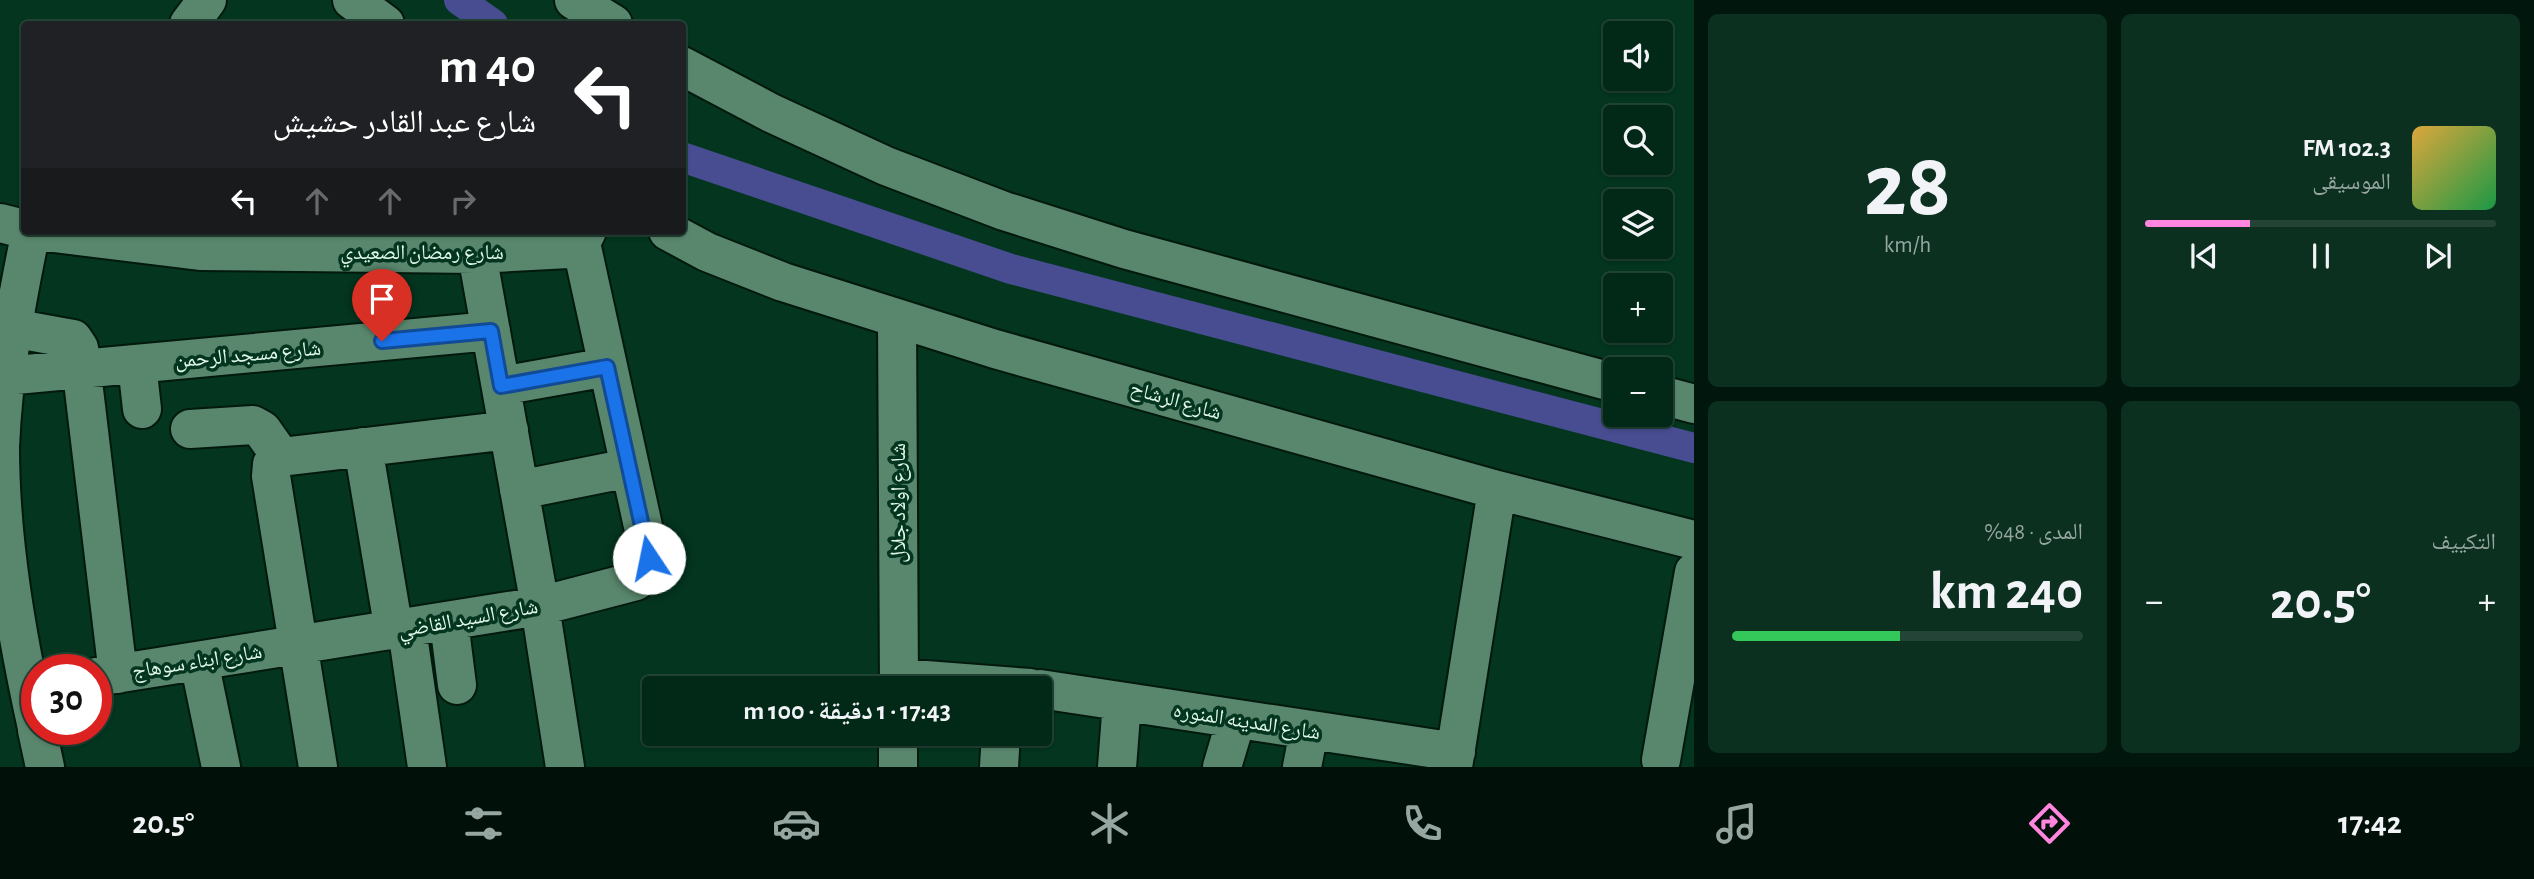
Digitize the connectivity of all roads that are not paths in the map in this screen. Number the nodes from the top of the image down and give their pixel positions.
1 (207, 0) edge
2 (352, 0) edge
3 (574, 0) edge
4 (191, 21) edge
5 (381, 21) edge
6 (608, 21) edge
7 (686, 68) edge
8 (0, 223) edge
9 (21, 228) edge
10 (31, 235) edge
11 (70, 235) edge
12 (675, 235) edge
13 (584, 237) edge
14 (477, 254) junction
15 (10, 305) edge
16 (898, 319) junction
17 (491, 331) junction
18 (137, 364) junction
19 (607, 367) junction
20 (81, 369) junction
21 (5, 376) junction
22 (1603, 380) edge
23 (501, 386) junction
24 (1673, 398) edge
25 (1694, 404) edge
26 (142, 409) dead end
27 (190, 429) dead end
28 (509, 430) junction
29 (363, 447) junction
30 (281, 457) junction
31 (629, 468) junction
32 (519, 490) junction
33 (1497, 490) junction
34 (1694, 540) edge
35 (4, 570) edge
36 (1694, 572) edge
37 (540, 606) junction
38 (449, 622) junction
39 (401, 630) junction
40 (298, 645) junction
41 (11, 648) edge
42 (105, 654) edge
43 (199, 661) junction
44 (21, 667) edge
45 (112, 674) edge
46 (899, 676) edge
47 (457, 685) dead end
48 (1052, 692) edge
49 (1122, 702) junction
50 (1236, 720) junction
51 (40, 745) edge
52 (898, 746) edge
53 (1000, 746) edge
54 (1305, 749) edge
55 (1454, 760) edge
56 (1661, 760) dead end
57 (45, 767) edge
58 (221, 767) edge
59 (318, 767) edge
60 (427, 767) edge
61 (565, 767) edge
62 (898, 767) edge
63 (999, 767) edge
64 (1117, 767) edge
65 (1222, 767) edge

1 - 4 street
2 - 5 street
3 - 6 street
7 - 22 street
8 - 9 street
10 - 15 street
11 - 14 street, شارع رمضان الصعيدي
12 - 16 street, شارع الرشاح
13 - 14 street, شارع رمضان الصعيدي
13 - 19 street
14 - 17 street
15 - 20 street
15 - 21 street
16 - 33 street, شارع الرشاح
16 - 46 street, شارع اولاد جلال
17 - 18 street, شارع مسجد الرحمن
17 - 23 street
18 - 20 street, شارع مسجد الرحمن
18 - 26 street
19 - 23 street
19 - 31 street
20 - 21 street, شارع مسجد الرحمن
20 - 42 street
21 - 35 street
23 - 28 street
24 - 25 street
27 - 30 street
28 - 29 street
28 - 32 street
29 - 30 street
29 - 39 street
30 - 40 street
31 - 32 street
31 - 37 street, شارع السيد القاضي
32 - 37 street
33 - 34 street, شارع الرشاح
33 - 55 street
35 - 41 street
36 - 56 street
37 - 38 street, شارع السيد القاضي
37 - 61 street
38 - 39 street, شارع السيد القاضي
38 - 47 street
39 - 40 street, شارع السيد القاضي
39 - 60 street
40 - 43 street, شارع ابناء سوهاج
40 - 59 street
41 - 44 street
43 - 45 street, شارع ابناء سوهاج
43 - 58 street
48 - 49 street, شارع المدينه المنوره
49 - 50 street, شارع المدينه المنوره
49 - 64 street
50 - 54 street, شارع المدينه المنوره
50 - 65 street
51 - 57 street
52 - 62 street
53 - 63 street
54 - 55 street, شارع المدينه المنوره

